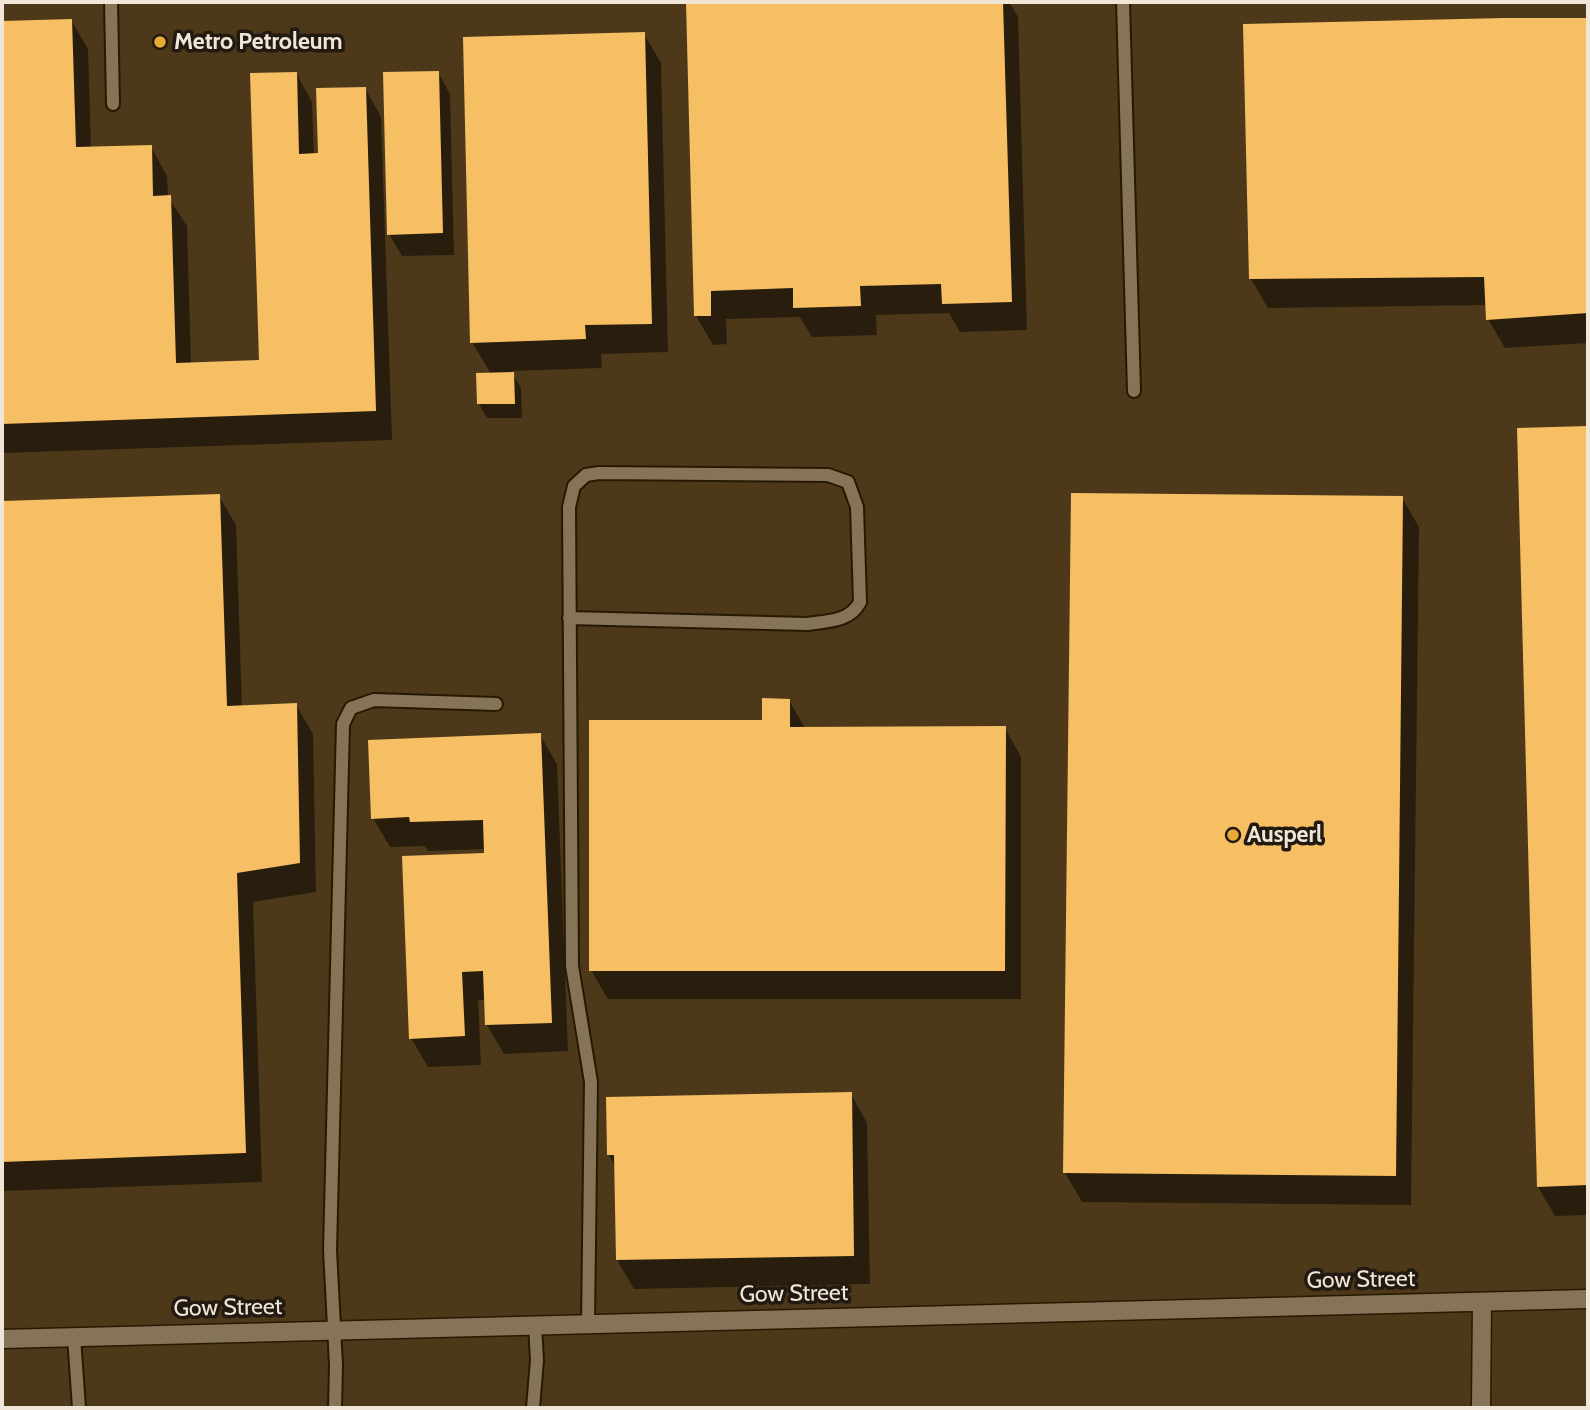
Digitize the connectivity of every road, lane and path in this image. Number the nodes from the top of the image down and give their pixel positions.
1 (111, 2) edge
2 (1123, 2) edge
3 (113, 104) dead end
4 (1134, 391) dead end
5 (569, 618) junction
6 (496, 704) dead end
7 (1588, 1299) edge
8 (1482, 1302) junction
9 (588, 1324) junction
10 (535, 1325) junction
11 (334, 1330) junction
12 (74, 1337) junction
13 (2, 1339) edge
14 (79, 1408) edge
15 (335, 1408) edge
16 (533, 1408) edge
17 (1481, 1408) edge

1 - 3 lane
2 - 4 lane
5 - 5 lane
5 - 9 lane
6 - 11 lane
7 - 8 street, Gow Street
8 - 9 street, Gow Street
8 - 17 street
9 - 10 street, Gow Street
10 - 11 street, Gow Street
10 - 16 lane
11 - 12 street, Gow Street
11 - 15 lane
12 - 13 street, Gow Street
12 - 14 lane

